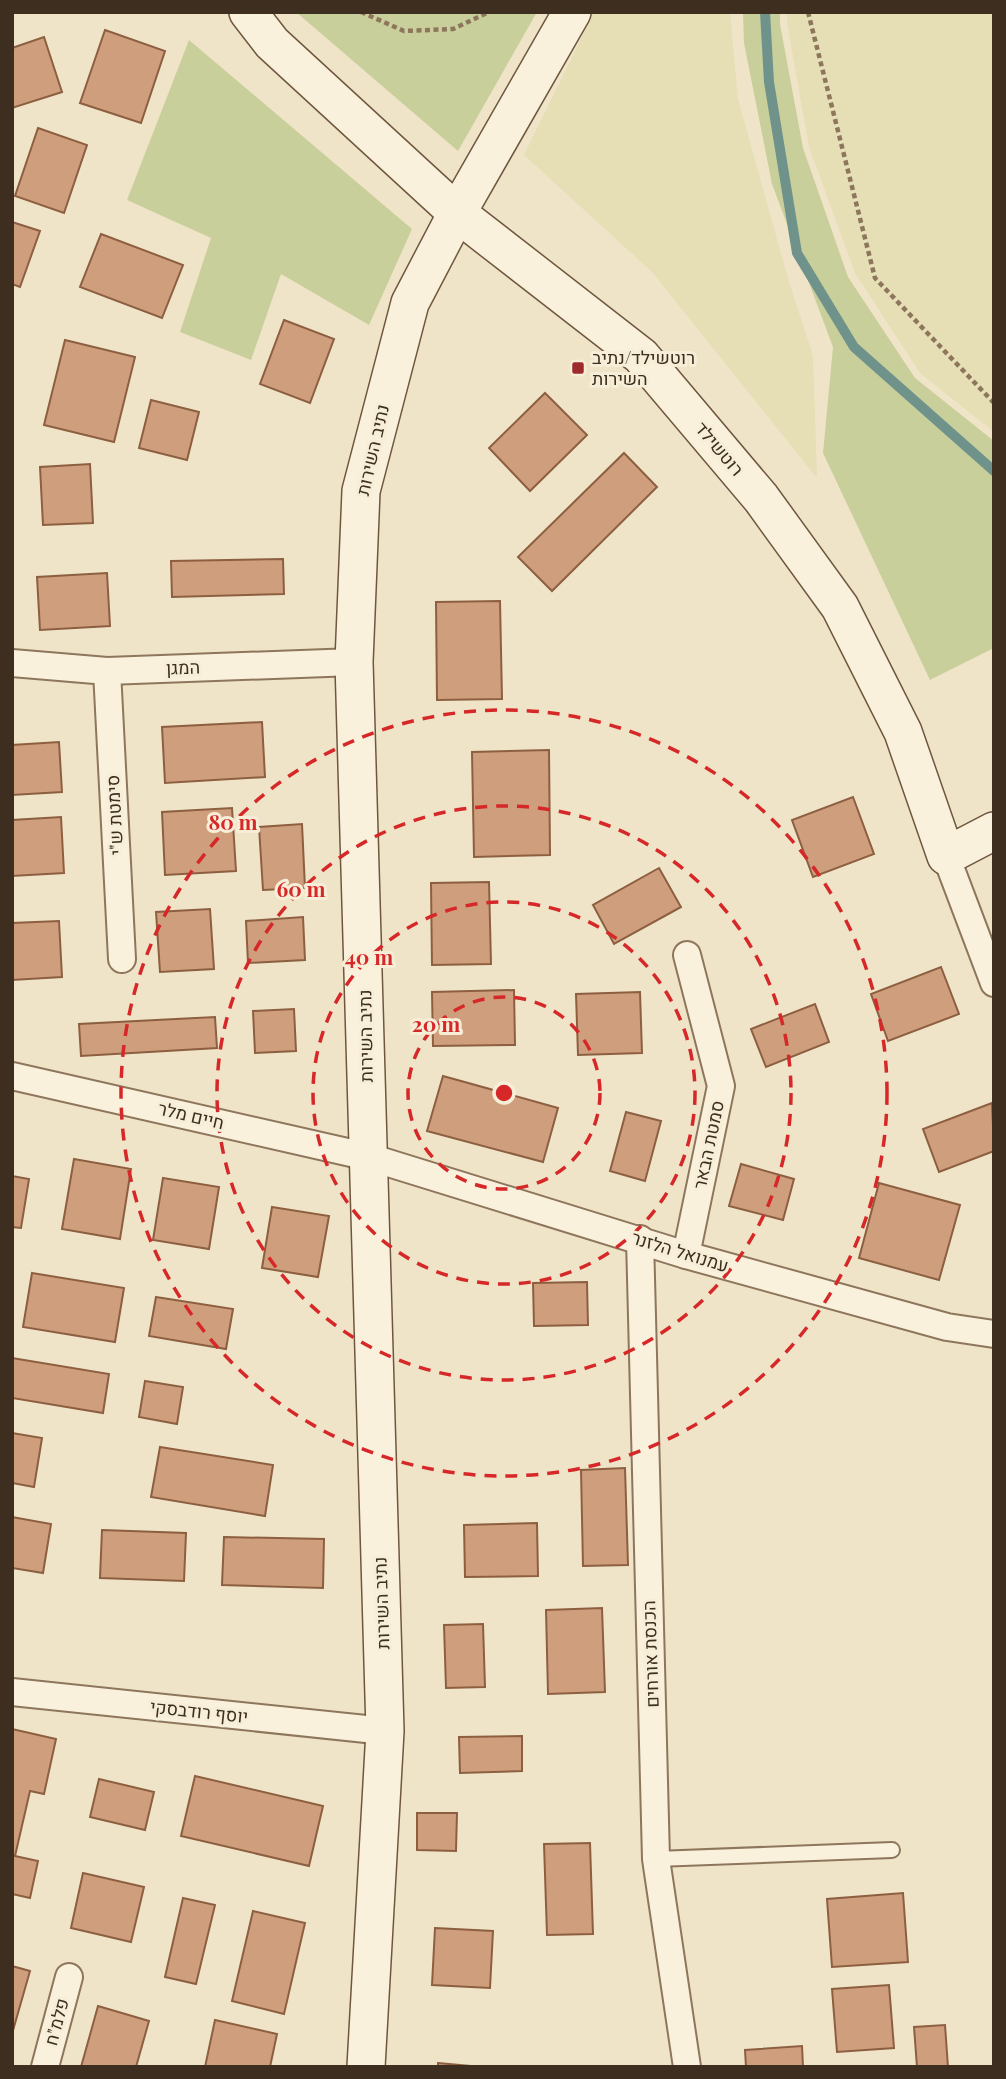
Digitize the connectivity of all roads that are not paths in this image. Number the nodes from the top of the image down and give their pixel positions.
1 (227, 12) edge
2 (248, 12) edge
3 (572, 12) edge
4 (272, 43) junction
5 (457, 213) junction
6 (354, 662) junction
7 (12, 663) edge
8 (107, 671) junction
9 (994, 831) edge
10 (946, 856) junction
11 (687, 955) dead end
12 (122, 959) dead end
13 (994, 983) edge
14 (12, 1076) edge
15 (369, 1157) junction
16 (640, 1240) junction
17 (686, 1255) junction
18 (994, 1334) edge
19 (12, 1692) edge
20 (385, 1731) junction
21 (892, 1850) dead end
22 (656, 1859) junction
23 (69, 1977) dead end
24 (45, 2067) edge
25 (366, 2067) edge
26 (687, 2067) edge

1 - 4 street, רוטשילד
2 - 4 street, רוטשילד
3 - 5 street, נתיב השירות
4 - 5 street, רוטשילד
5 - 6 street, נתיב השירות
5 - 10 street, רוטשילד
6 - 8 street, המגן
6 - 15 street, נתיב השירות
7 - 8 street, המגן
8 - 12 street, סימטת ש"י
9 - 10 street
10 - 13 street, רוטשילד
11 - 17 street, סמטת הבאר
14 - 15 street, חיים מלר
15 - 16 street, עמנואל הלזנר
15 - 20 street, נתיב השירות
16 - 17 street, עמנואל הלזנר
16 - 22 street, הכנסת אורחים
17 - 18 street, עמנואל הלזנר
19 - 20 street, יוסף רודבסקי
20 - 25 street, נתיב השירות
21 - 22 lane
22 - 26 street, הכנסת אורחים
23 - 24 street, פלמ"ח

